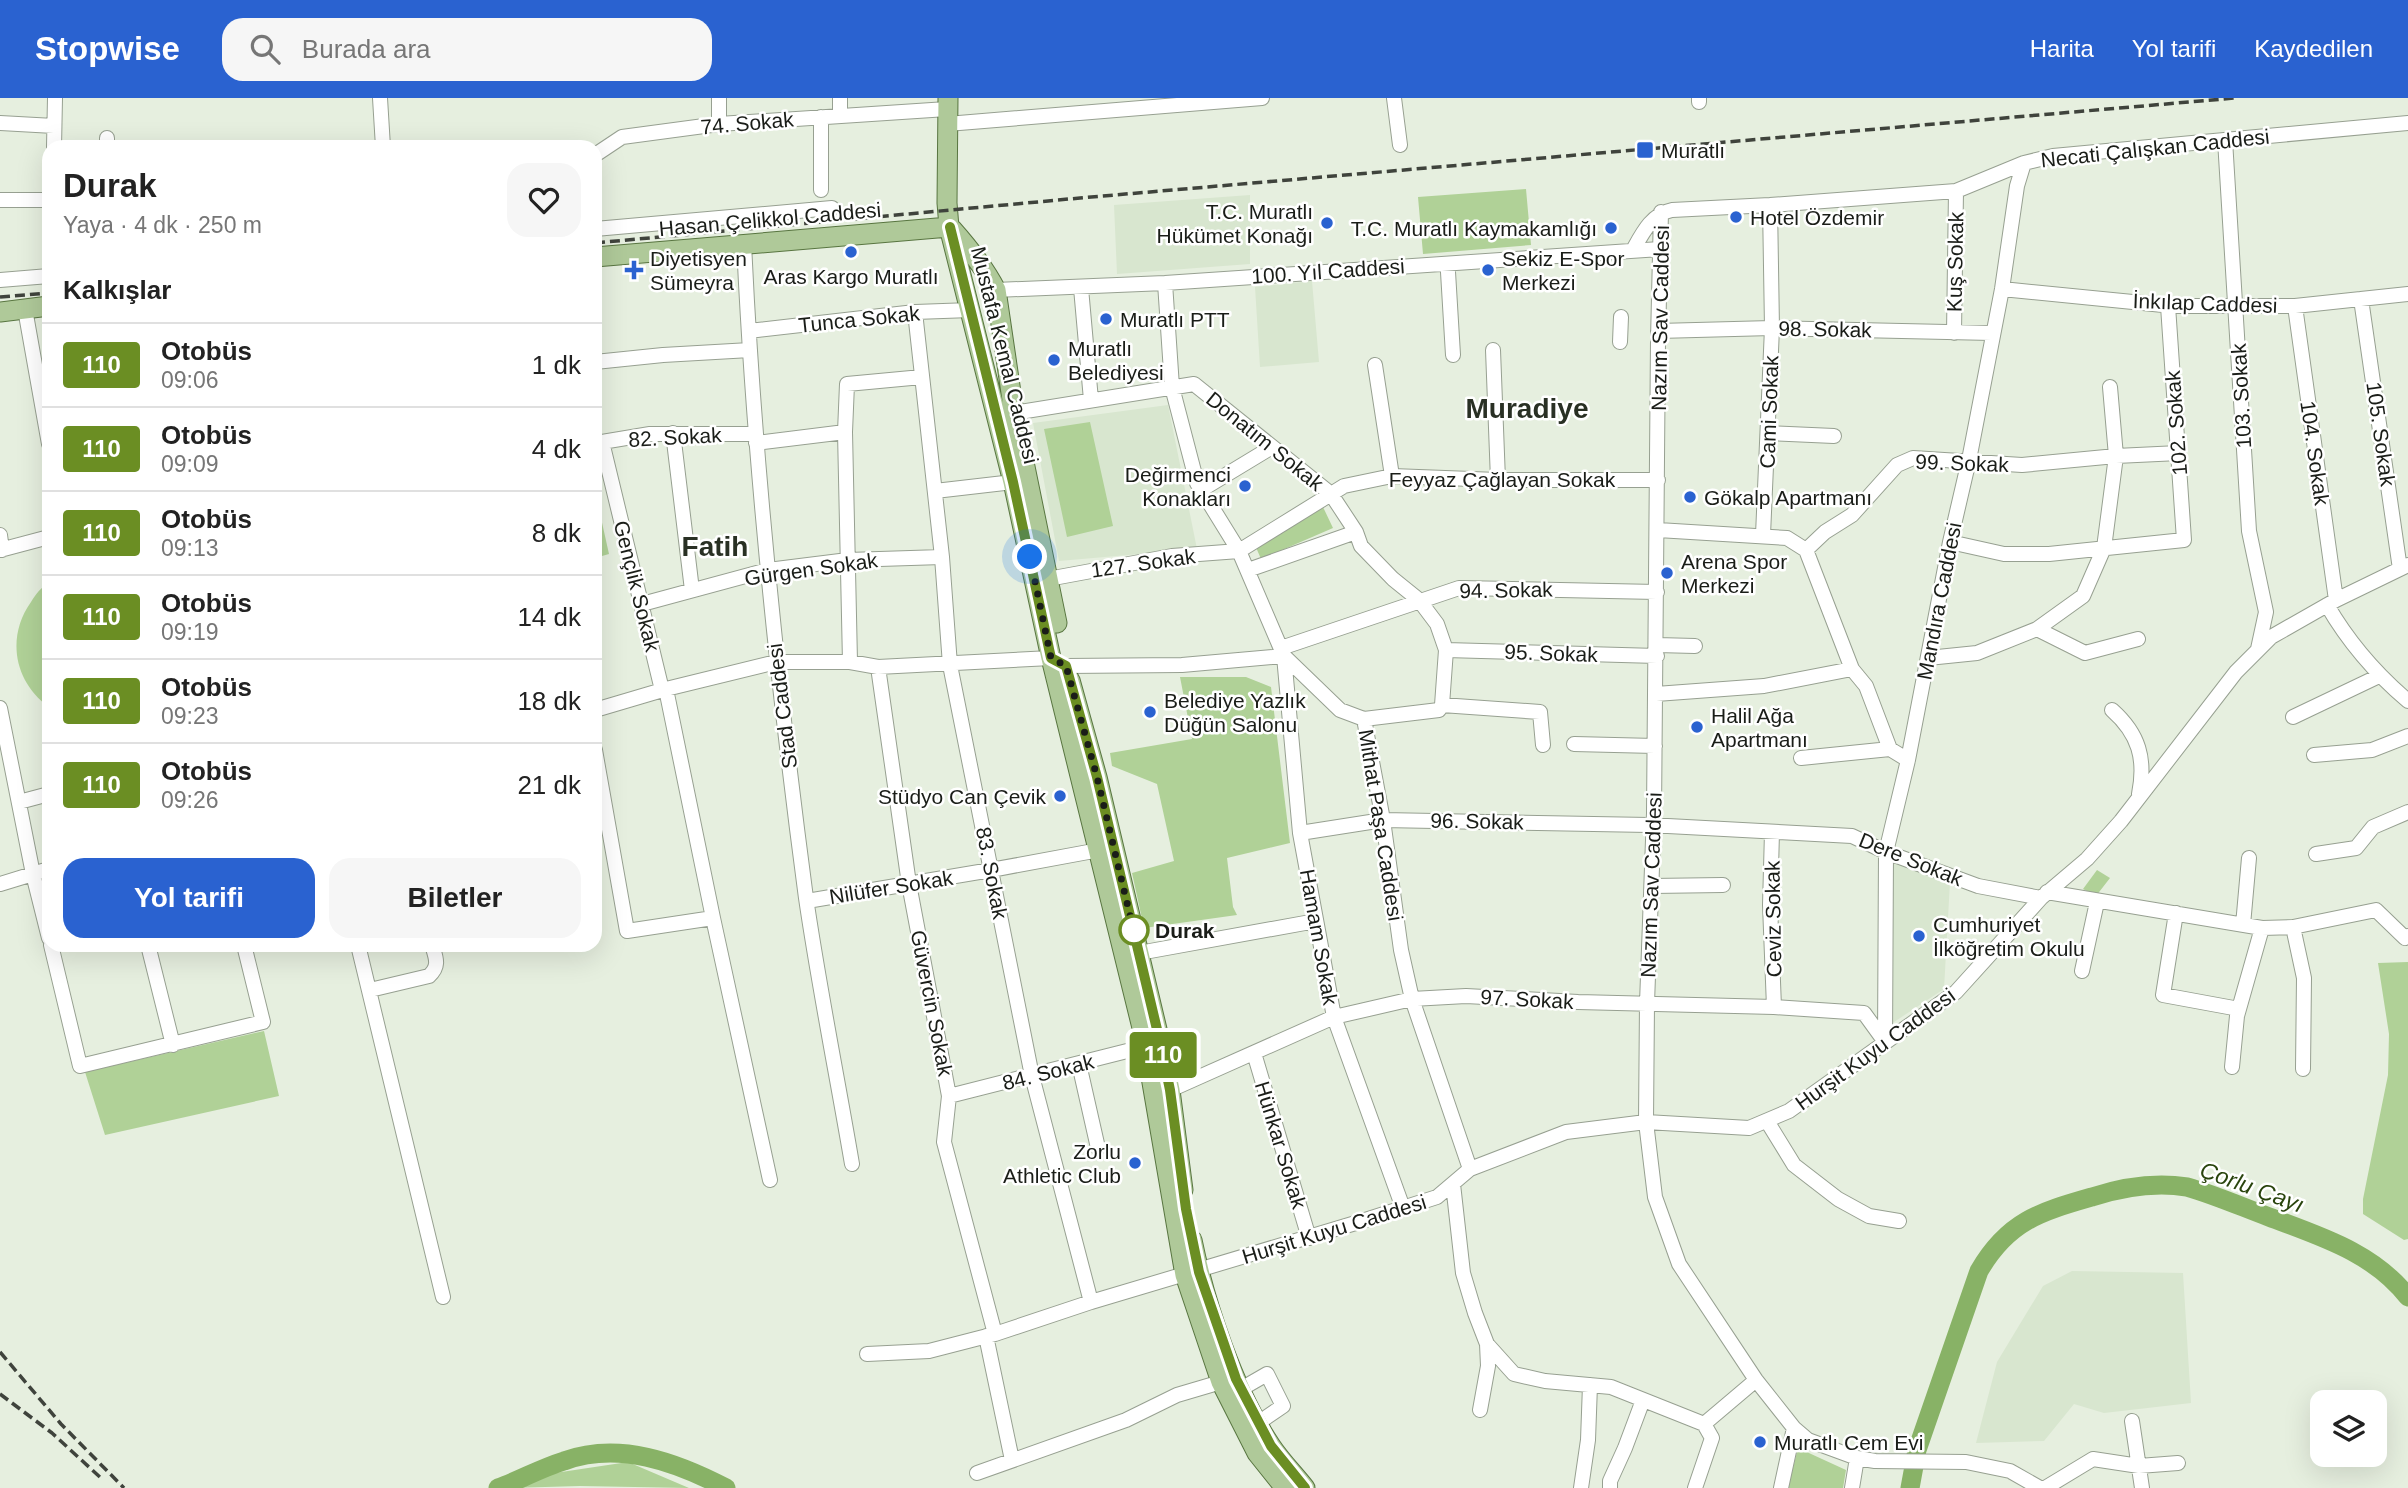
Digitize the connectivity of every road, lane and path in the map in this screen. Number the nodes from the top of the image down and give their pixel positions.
1 (55, 98) edge
2 (380, 98) edge
3 (719, 98) edge
4 (840, 98) edge
5 (1262, 98) edge
6 (1394, 98) edge
7 (948, 111) edge
8 (840, 115) junction
9 (821, 117) junction
10 (0, 123) edge
11 (2408, 123) edge
12 (719, 124) junction
13 (54, 126) junction
14 (54, 140) edge
15 (383, 140) edge
16 (2225, 140) junction
17 (1400, 145) dead end
18 (602, 150) edge
19 (2024, 163) junction
20 (821, 190) dead end
21 (1956, 191) junction
22 (0, 200) edge
23 (42, 200) edge
24 (1770, 205) junction
25 (832, 208) dead end
26 (1667, 211) junction
27 (950, 227) junction
28 (602, 228) edge
29 (744, 243) junction
30 (1660, 249) junction
31 (1633, 250) junction
32 (602, 256) edge
33 (1448, 272) dead end
34 (42, 277) edge
35 (963, 279) junction
36 (0, 280) edge
37 (1165, 283) junction
38 (993, 288) junction
39 (1081, 288) junction
40 (2001, 289) junction
41 (2408, 294) edge
42 (2361, 299) junction
43 (2168, 306) junction
44 (2236, 306) junction
45 (2295, 306) junction
46 (42, 307) edge
47 (25, 309) junction
48 (971, 310) junction
49 (0, 312) edge
50 (915, 312) junction
51 (1620, 317) dead end
52 (1772, 328) junction
53 (748, 331) junction
54 (1658, 331) junction
55 (1954, 333) junction
56 (1992, 333) junction
57 (1620, 342) dead end
58 (750, 350) junction
59 (1493, 350) dead end
60 (1453, 355) dead end
61 (602, 361) edge
62 (1375, 365) dead end
63 (922, 377) junction
64 (1172, 387) junction
65 (2110, 387) dead end
66 (1091, 400) junction
67 (42, 405) edge
68 (1014, 413) junction
69 (845, 432) junction
70 (673, 433) junction
71 (1769, 433) junction
72 (1834, 436) dead end
73 (755, 439) junction
74 (602, 442) edge
75 (1272, 447) junction
76 (2179, 453) junction
77 (602, 454) edge
78 (2116, 456) junction
79 (1969, 460) junction
80 (1392, 476) junction
81 (1498, 480) junction
82 (1658, 480) junction
83 (1013, 482) junction
84 (935, 491) junction
85 (1201, 491) junction
86 (1331, 494) junction
87 (1658, 530) junction
88 (1356, 532) junction
89 (0, 535) edge
90 (1763, 535) junction
91 (42, 539) edge
92 (1950, 542) junction
93 (2104, 548) junction
94 (1, 550) edge
95 (1806, 550) junction
96 (1239, 551) junction
97 (942, 557) junction
98 (848, 560) junction
99 (2404, 567) edge
100 (768, 570) junction
101 (1248, 570) junction
102 (1048, 579) junction
103 (692, 590) junction
104 (1657, 592) junction
105 (1419, 600) junction
106 (2332, 603) junction
107 (642, 604) junction
108 (2037, 629) junction
109 (2138, 639) dead end
110 (1695, 646) dead end
111 (1446, 650) junction
112 (2258, 650) junction
113 (1657, 651) junction
114 (1282, 652) junction
115 (1928, 658) junction
116 (776, 662) junction
117 (850, 662) junction
118 (1058, 662) junction
119 (950, 665) junction
120 (878, 667) junction
121 (1852, 669) junction
122 (2379, 676) junction
123 (664, 689) junction
124 (1656, 694) junction
125 (2408, 701) edge
126 (0, 708) edge
127 (602, 708) edge
128 (1440, 708) junction
129 (2112, 709) dead end
130 (2293, 717) dead end
131 (1364, 719) junction
132 (2408, 736) edge
133 (1574, 744) dead end
134 (1542, 745) dead end
135 (1656, 746) junction
136 (1890, 749) junction
137 (2314, 755) dead end
138 (1801, 758) dead end
139 (1908, 760) junction
140 (1089, 778) junction
141 (602, 790) edge
142 (42, 796) edge
143 (2137, 799) junction
144 (19, 802) junction
145 (2408, 812) edge
146 (1383, 820) junction
147 (1654, 825) junction
148 (1772, 832) junction
149 (1300, 833) junction
150 (1099, 850) junction
151 (1886, 852) junction
152 (2316, 854) dead end
153 (2249, 858) dead end
154 (991, 870) junction
155 (42, 871) edge
156 (1112, 871) junction
157 (33, 874) junction
158 (0, 884) edge
159 (909, 884) junction
160 (1723, 885) dead end
161 (1652, 886) junction
162 (2044, 895) junction
163 (807, 901) junction
164 (2097, 902) junction
165 (42, 910) edge
166 (2176, 913) junction
167 (713, 918) junction
168 (1316, 921) junction
169 (2243, 925) junction
170 (2293, 927) junction
171 (2262, 928) junction
172 (2408, 936) edge
173 (53, 952) edge
174 (150, 952) edge
175 (246, 952) edge
176 (360, 952) edge
177 (434, 952) edge
178 (1139, 953) junction
179 (2082, 971) dead end
180 (370, 990) junction
181 (1412, 999) junction
182 (1647, 1003) junction
183 (1774, 1007) junction
184 (2239, 1009) junction
185 (1334, 1017) junction
186 (1885, 1042) junction
187 (173, 1045) junction
188 (1147, 1046) junction
189 (1254, 1053) junction
190 (1079, 1063) junction
191 (2232, 1067) dead end
192 (2303, 1069) dead end
193 (1032, 1076) junction
194 (1170, 1090) junction
195 (949, 1097) junction
196 (1767, 1121) junction
197 (1646, 1122) junction
198 (1098, 1148) dead end
199 (852, 1164) dead end
200 (1470, 1169) junction
201 (770, 1180) dead end
202 (1453, 1184) junction
203 (1403, 1208) junction
204 (1899, 1221) dead end
205 (1309, 1238) junction
206 (1192, 1273) junction
207 (443, 1297) dead end
208 (1091, 1302) junction
209 (991, 1335) junction
210 (1487, 1344) junction
211 (867, 1354) dead end
212 (1756, 1380) junction
213 (1221, 1382) junction
214 (1590, 1385) junction
215 (1241, 1389) junction
216 (1643, 1400) junction
217 (1480, 1410) dead end
218 (2132, 1421) dead end
219 (1258, 1423) junction
220 (1704, 1424) junction
221 (1794, 1428) junction
222 (1857, 1458) junction
223 (1012, 1460) junction
224 (2178, 1463) dead end
225 (2139, 1466) junction
226 (976, 1473) dead end
227 (1285, 1488) edge
228 (1305, 1488) edge
229 (1581, 1488) edge
230 (1610, 1488) edge
231 (1695, 1488) edge
232 (1781, 1488) edge
233 (1852, 1488) edge
234 (2039, 1488) edge
235 (2045, 1488) edge
236 (2142, 1488) edge

1 - 13 street
2 - 15 street
3 - 12 street
4 - 8 street
5 - 7 street, 74. Sokak
6 - 17 street
7 - 8 street, 74. Sokak
7 - 27 main road
8 - 9 street, 74. Sokak
9 - 12 street, 74. Sokak
9 - 20 street
10 - 13 street
11 - 16 street, Necati Çalışkan Caddesi
12 - 18 street, 74. Sokak
13 - 14 street
16 - 19 street, Necati Çalışkan Caddesi
16 - 44 street, 103. Sokak
19 - 21 street, Necati Çalışkan Caddesi
19 - 40 street, Mandıra Caddesi
21 - 24 street, Necati Çalışkan Caddesi
21 - 55 street, Kuş Sokak
22 - 23 street
24 - 26 street, Necati Çalışkan Caddesi
24 - 52 street, Cami Sokak
25 - 28 street
26 - 30 street, Nazım Sav Caddesi
26 - 31 street
27 - 29 main road, Hasan Çelikkol Caddesi
27 - 35 main road, Mustafa Kemal Caddesi
27 - 38 main road, Mustafa Kemal Caddesi
29 - 32 main road, Hasan Çelikkol Caddesi
29 - 53 street, Stad Caddesi
30 - 31 street, 100. Yıl Caddesi
30 - 54 street, Nazım Sav Caddesi
31 - 37 street, 100. Yıl Caddesi
33 - 60 street
34 - 36 street
35 - 38 main road
35 - 48 main road, Mustafa Kemal Caddesi
37 - 39 street, 100. Yıl Caddesi
37 - 64 street, Mithat Paşa Caddesi
38 - 39 street, 100. Yıl Caddesi
38 - 48 main road
38 - 68 main road, Mustafa Kemal Caddesi
39 - 66 street
40 - 43 street, İnkılap Caddesi
40 - 56 street, Mandıra Caddesi
41 - 42 street, İnkılap Caddesi
42 - 45 street, İnkılap Caddesi
42 - 99 street, 105. Sokak
43 - 44 street, İnkılap Caddesi
43 - 76 street, 102. Sokak
44 - 45 street, İnkılap Caddesi
44 - 112 street, 103. Sokak
45 - 106 street, 104. Sokak
46 - 47 main road
47 - 49 main road
47 - 67 street
48 - 50 street, Tunca Sokak
48 - 83 main road, Mustafa Kemal Caddesi
50 - 53 street, Tunca Sokak
50 - 63 street, 83. Sokak
51 - 57 street
52 - 54 street, 98. Sokak
52 - 55 street, 98. Sokak
52 - 71 street, Cami Sokak
53 - 58 street, Stad Caddesi
54 - 82 street, Nazım Sav Caddesi
55 - 56 street, 98. Sokak
56 - 79 street, Mandıra Caddesi
58 - 61 street
58 - 73 street, Stad Caddesi
59 - 81 street
62 - 80 street
63 - 69 street
63 - 84 street, 83. Sokak
64 - 66 street
64 - 75 street, Donatım Sokak
64 - 85 street, Mithat Paşa Caddesi
65 - 78 street
66 - 68 street
68 - 102 main road, Mustafa Kemal Caddesi
69 - 73 street, 82. Sokak
69 - 98 street
70 - 73 street, 82. Sokak
70 - 74 street, 82. Sokak
70 - 103 street
71 - 72 street
71 - 90 street, Cami Sokak
73 - 100 street, Stad Caddesi
75 - 85 street
75 - 86 street, Donatım Sokak
76 - 78 street, 99. Sokak
76 - 93 street, 102. Sokak
77 - 107 street, Gençlik Sokak
78 - 79 street, 99. Sokak
78 - 93 street
79 - 92 street, Mandıra Caddesi
79 - 95 street, 99. Sokak
80 - 81 street, Feyyaz Çağlayan Sokak
80 - 86 street, Feyyaz Çağlayan Sokak
81 - 82 street, Feyyaz Çağlayan Sokak
82 - 87 street, Nazım Sav Caddesi
83 - 84 street
83 - 118 main road, Mustafa Kemal Caddesi
84 - 97 street, 83. Sokak
85 - 96 street, Mithat Paşa Caddesi
86 - 88 street, Donatım Sokak
86 - 96 street, Feyyaz Çağlayan Sokak
87 - 90 street
87 - 104 street, Nazım Sav Caddesi
88 - 101 street
88 - 105 street, Donatım Sokak
89 - 94 street
90 - 95 street
91 - 94 street
92 - 93 street
92 - 115 street, Mandıra Caddesi
93 - 108 street
95 - 121 street
96 - 101 street, Mithat Paşa Caddesi
96 - 102 street, 127. Sokak
97 - 98 street, Gürgen Sokak
97 - 119 street, 83. Sokak
98 - 100 street, Gürgen Sokak
98 - 117 street
99 - 106 street, Hurşit Kuyu Caddesi
100 - 103 street, Gürgen Sokak
100 - 116 street, Stad Caddesi
101 - 114 street, Mithat Paşa Caddesi
102 - 118 main road, Mustafa Kemal Caddesi
103 - 107 street, Gürgen Sokak
104 - 105 street, 94. Sokak
104 - 113 street, Nazım Sav Caddesi
105 - 111 street, Donatım Sokak
105 - 114 street, 94. Sokak
106 - 112 street, Hurşit Kuyu Caddesi
106 - 122 street
107 - 123 street, Gençlik Sokak
108 - 109 street
108 - 115 street
110 - 113 street, 95. Sokak
111 - 113 street, 95. Sokak
111 - 128 street, Donatım Sokak
112 - 143 street, Hurşit Kuyu Caddesi
113 - 124 street, Nazım Sav Caddesi
114 - 118 street, 94. Sokak
114 - 131 street, Mithat Paşa Caddesi
114 - 149 street, Hamam Sokak
115 - 139 street, Mandıra Caddesi
116 - 117 street, 94. Sokak
116 - 123 street, 94. Sokak
116 - 163 street, Stad Caddesi
117 - 120 street, 94. Sokak
118 - 119 street, 94. Sokak
118 - 140 main road, Mustafa Kemal Caddesi
119 - 120 street, 94. Sokak
119 - 154 street, 83. Sokak
120 - 159 street, Güvercin Sokak
121 - 124 street
121 - 136 street
122 - 125 street
122 - 130 street
123 - 127 street, 94. Sokak
123 - 167 street
124 - 135 street, Nazım Sav Caddesi
126 - 144 street
128 - 131 street
128 - 134 street
129 - 143 street
131 - 146 street, Mithat Paşa Caddesi
132 - 137 street
133 - 135 street
135 - 147 street, Nazım Sav Caddesi
136 - 138 street
136 - 139 street
139 - 151 street, Mandıra Caddesi
140 - 150 main road, Mustafa Kemal Caddesi
140 - 156 main road, Mustafa Kemal Caddesi
141 - 167 street
142 - 144 street
143 - 162 street, Hurşit Kuyu Caddesi
144 - 157 street
145 - 152 street
146 - 147 street, 96. Sokak
146 - 149 street, 96. Sokak
146 - 181 street, Mithat Paşa Caddesi
147 - 148 street, Dere Sokak
147 - 161 street, Nazım Sav Caddesi
148 - 151 street, Dere Sokak
148 - 183 street, Ceviz Sokak
149 - 168 street, Hamam Sokak
150 - 154 street, Nilüfer Sokak
150 - 156 main road, Mustafa Kemal Caddesi
151 - 162 street, Dere Sokak
151 - 186 street, Mandıra Caddesi
153 - 169 street
154 - 159 street, Nilüfer Sokak
154 - 193 street, 83. Sokak
155 - 157 street
156 - 178 main road, Mustafa Kemal Caddesi
156 - 188 main road, Mustafa Kemal Caddesi
157 - 158 street
157 - 165 street
159 - 163 street, Nilüfer Sokak
159 - 195 street, Güvercin Sokak
160 - 161 street
161 - 182 street, Nazım Sav Caddesi
162 - 164 street, Dere Sokak
162 - 186 street, Hurşit Kuyu Caddesi
163 - 199 street, Stad Caddesi
164 - 166 street, Dere Sokak
164 - 179 street
166 - 169 street, Dere Sokak
166 - 184 street
167 - 201 street
168 - 178 street
168 - 185 street, Hamam Sokak
169 - 171 street, Dere Sokak
170 - 171 street, Dere Sokak
170 - 172 street, Dere Sokak
170 - 192 street
171 - 184 street
173 - 187 street
174 - 187 street
175 - 187 street
176 - 180 street
177 - 180 street
178 - 194 main road, Mustafa Kemal Caddesi
180 - 207 street
181 - 182 street, 97. Sokak
181 - 185 street, 97. Sokak
181 - 200 street, Mithat Paşa Caddesi
182 - 183 street, 97. Sokak
182 - 197 street, Nazım Sav Caddesi
183 - 186 street, 97. Sokak
184 - 191 street
185 - 189 street, 97. Sokak
185 - 203 street, Hamam Sokak
186 - 196 street, Hurşit Kuyu Caddesi
188 - 190 street, 84. Sokak
188 - 206 main road, Mustafa Kemal Caddesi
189 - 194 street, 97. Sokak
189 - 205 street, Hünkar Sokak
190 - 193 street, 84. Sokak
190 - 198 street
193 - 195 street, 84. Sokak
193 - 208 street, 83. Sokak
194 - 206 main road, Mustafa Kemal Caddesi
195 - 209 street, Güvercin Sokak
196 - 197 street, Hurşit Kuyu Caddesi
196 - 204 street
197 - 200 street, Hurşit Kuyu Caddesi
197 - 212 street, Nazım Sav Caddesi
200 - 202 street, Hurşit Kuyu Caddesi
202 - 203 street, Hurşit Kuyu Caddesi
202 - 210 street
203 - 205 street, Hurşit Kuyu Caddesi
205 - 206 street, Hurşit Kuyu Caddesi
206 - 208 street, Hurşit Kuyu Caddesi
206 - 213 main road, Mustafa Kemal Caddesi
206 - 215 main road, Mustafa Kemal Caddesi
208 - 209 street, Hurşit Kuyu Caddesi
209 - 211 street, Hurşit Kuyu Caddesi
209 - 223 street, Güvercin Sokak
210 - 214 street
210 - 217 street
212 - 220 street
212 - 221 street, Nazım Sav Caddesi
213 - 223 street
213 - 227 main road, Mustafa Kemal Caddesi
214 - 216 street
214 - 229 street
215 - 219 main road, Mustafa Kemal Caddesi
215 - 219 street
216 - 220 street
216 - 230 street
218 - 225 street
219 - 228 main road, Mustafa Kemal Caddesi
220 - 231 street
221 - 222 street, Nazım Sav Caddesi
221 - 232 street
222 - 233 street
222 - 234 street, Nazım Sav Caddesi
223 - 226 street
224 - 225 street
225 - 235 street
225 - 236 street

